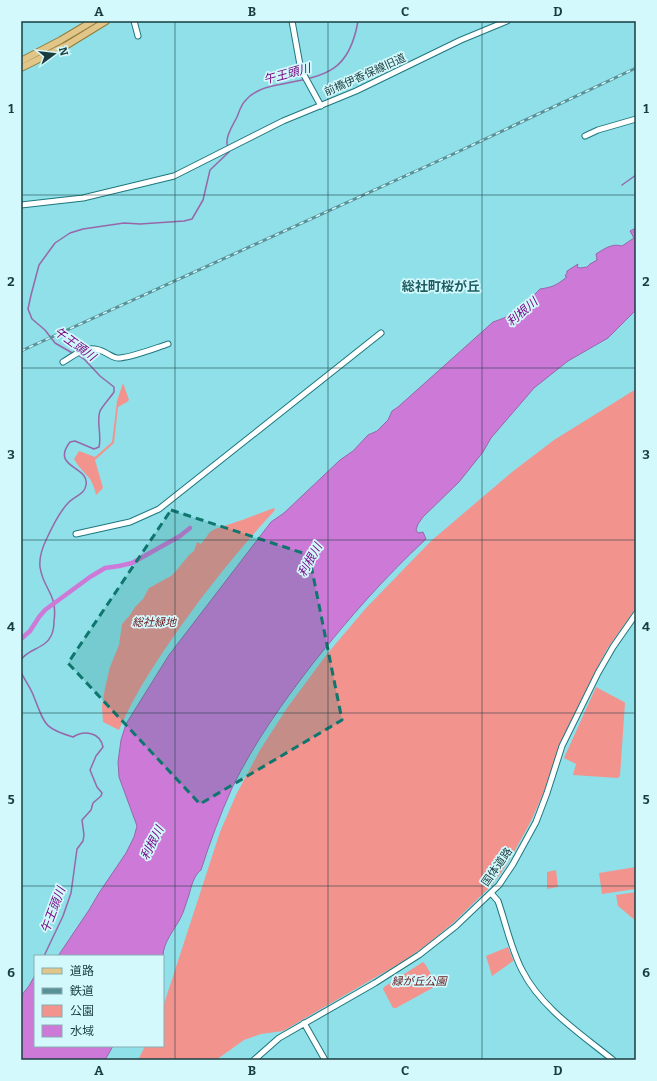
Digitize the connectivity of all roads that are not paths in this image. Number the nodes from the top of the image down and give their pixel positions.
1 (93, 21) edge
2 (106, 21) edge
3 (134, 21) edge
4 (292, 21) edge
5 (507, 21) edge
6 (138, 36) dead end
7 (21, 61) edge
8 (21, 68) edge
9 (321, 106) junction
10 (636, 119) edge
11 (585, 136) dead end
12 (21, 205) edge
13 (381, 333) dead end
14 (168, 344) dead end
15 (63, 362) dead end
16 (76, 534) dead end
17 (636, 614) edge
18 (492, 893) junction
19 (304, 1023) junction
20 (254, 1060) edge
21 (325, 1060) edge
22 (613, 1060) edge

1 - 7 main road
2 - 8 main road
3 - 6 street
4 - 9 street
5 - 9 street, 前橋伊香保線旧道
9 - 12 street, 前橋伊香保線旧道
10 - 11 street
13 - 16 street
14 - 15 street
17 - 18 street, 国体道路
18 - 19 street, 国体道路
18 - 22 street
19 - 20 street, 国体道路
19 - 21 street

